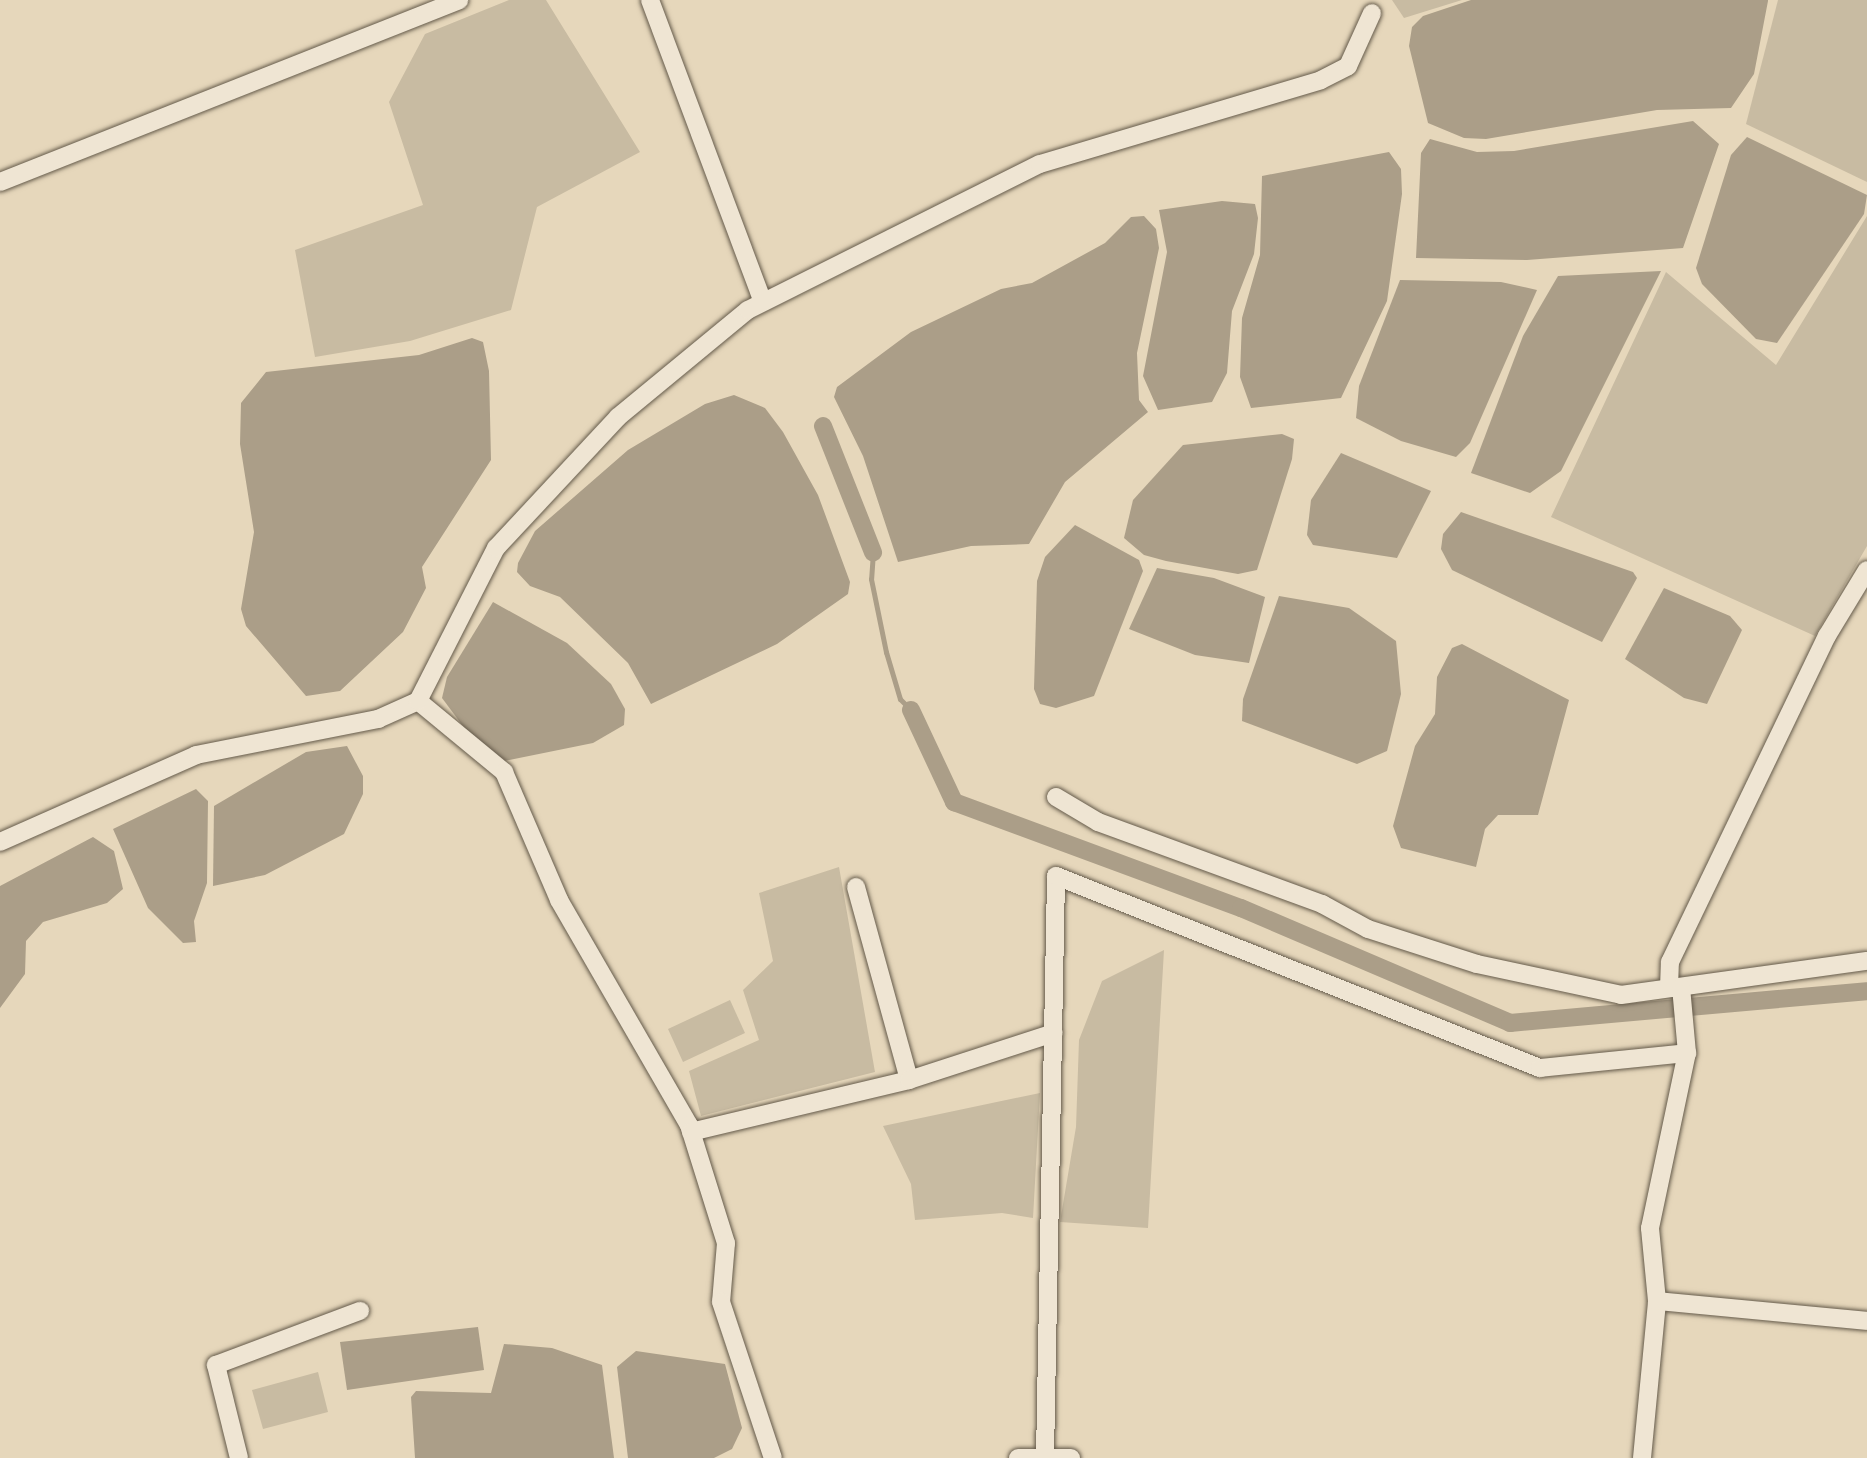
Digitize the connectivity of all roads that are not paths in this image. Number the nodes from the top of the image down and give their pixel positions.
1 (460, 0) edge
2 (650, 0) edge
3 (1372, 13) dead end
4 (0, 182) edge
5 (763, 302) junction
6 (1867, 570) edge
7 (418, 702) junction
8 (1056, 796) dead end
9 (0, 842) edge
10 (856, 888) dead end
11 (1867, 961) edge
12 (1677, 993) junction
13 (1054, 1033) junction
14 (1687, 1052) junction
15 (909, 1080) junction
16 (691, 1132) junction
17 (1657, 1301) junction
18 (360, 1311) dead end
19 (1867, 1321) edge
20 (1046, 1456) edge
21 (239, 1458) edge
22 (774, 1458) edge
23 (1018, 1458) edge
24 (1071, 1458) edge
25 (1642, 1458) edge

1 - 4 street
2 - 5 street
3 - 5 street
5 - 7 street
6 - 12 street
7 - 9 street
7 - 16 street
8 - 12 street
10 - 15 street
11 - 12 street
12 - 14 street
13 - 14 street
13 - 15 street
13 - 20 street
14 - 17 street
15 - 16 street
16 - 22 street
17 - 19 street
17 - 25 street
18 - 21 street
20 - 23 street
20 - 24 street

